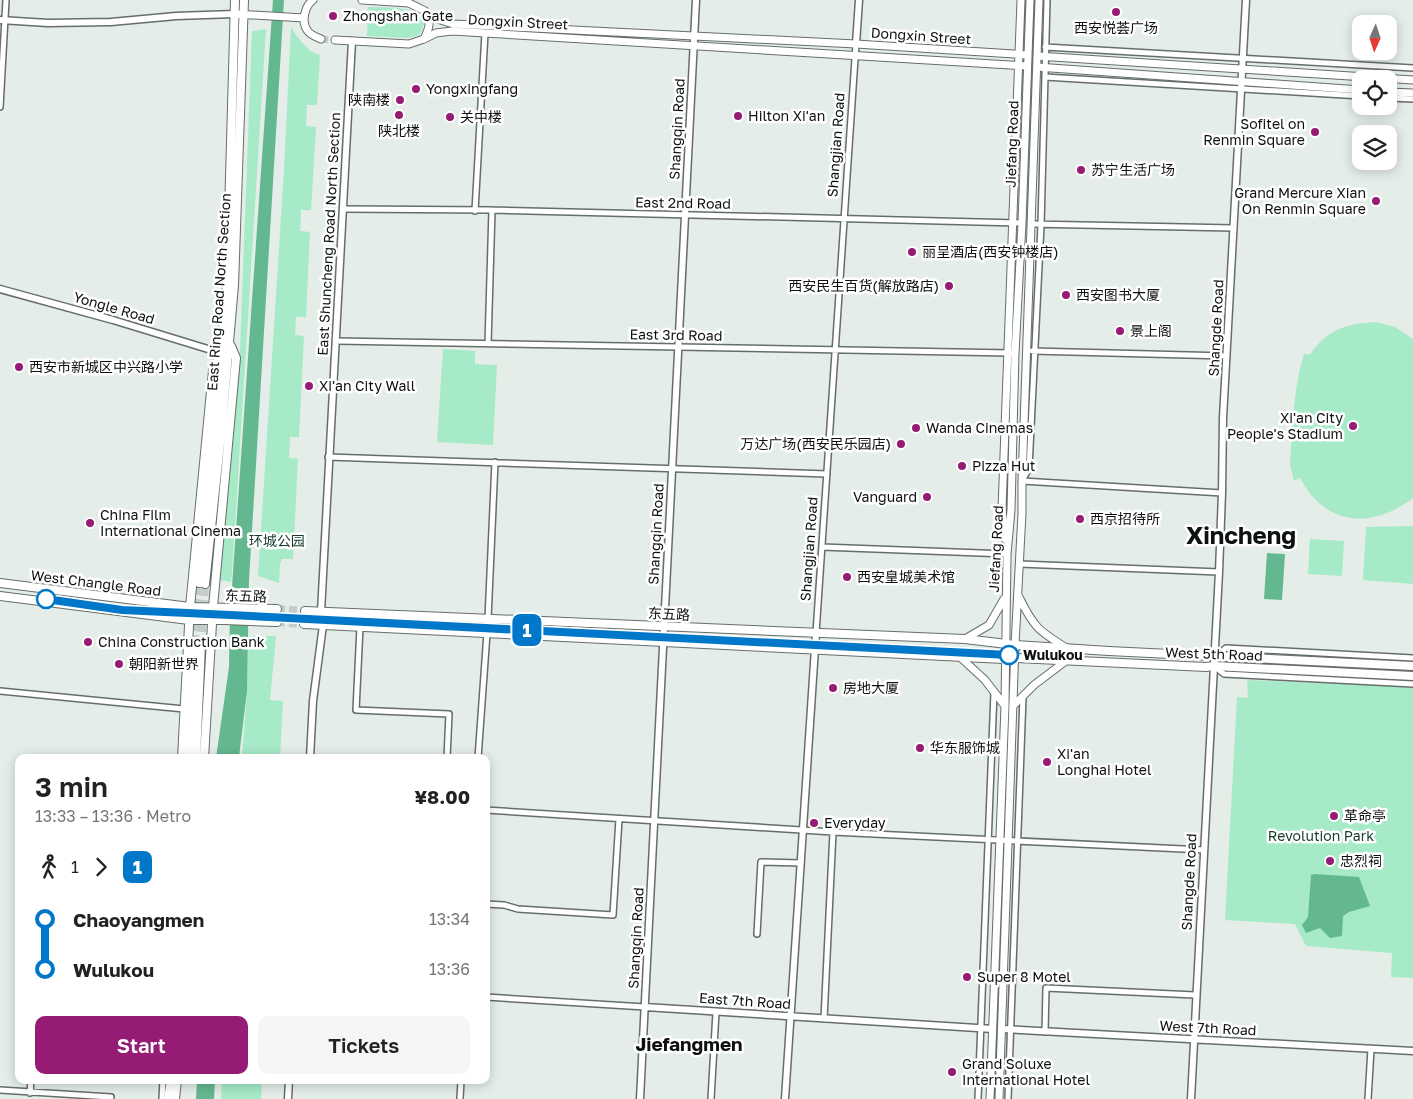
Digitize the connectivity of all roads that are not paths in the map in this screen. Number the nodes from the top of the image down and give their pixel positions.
1 (6, 0) edge
2 (235, 0) edge
3 (244, 0) edge
4 (313, 0) edge
5 (362, 0) edge
6 (696, 0) edge
7 (858, 0) edge
8 (1021, 0) edge
9 (1030, 0) edge
10 (1039, 0) edge
11 (1047, 0) edge
12 (1246, 0) edge
13 (235, 14) junction
14 (244, 14) junction
15 (428, 16) junction
16 (304, 18) junction
17 (2, 20) edge
18 (485, 33) junction
19 (694, 37) junction
20 (321, 39) tunnel mouth
21 (424, 39) junction
22 (334, 40) tunnel mouth
23 (352, 41) junction
24 (856, 44) junction
25 (694, 46) junction
26 (1045, 47) junction
27 (855, 54) junction
28 (1019, 55) junction
29 (1028, 55) junction
30 (1041, 56) junction
31 (1243, 58) junction
32 (1018, 66) junction
33 (1027, 66) junction
34 (1037, 67) junction
35 (1045, 67) junction
36 (1413, 68) edge
37 (1242, 69) junction
38 (1045, 77) junction
39 (1413, 80) edge
40 (1241, 85) junction
41 (1352, 90) edge
42 (1397, 92) edge
43 (1413, 93) edge
44 (1352, 95) edge
45 (1397, 98) edge
46 (1413, 99) edge
47 (0, 107) edge
48 (343, 209) junction
49 (492, 210) junction
50 (475, 211) junction
51 (685, 214) junction
52 (844, 218) junction
53 (1013, 223) junction
54 (1022, 223) junction
55 (1031, 224) junction
56 (1041, 225) junction
57 (1234, 228) junction
58 (0, 289) edge
59 (336, 341) junction
60 (230, 344) junction
61 (488, 344) junction
62 (678, 346) junction
63 (835, 350) junction
64 (1030, 351) junction
65 (222, 353) junction
66 (1012, 353) junction
67 (1227, 356) junction
68 (328, 457) junction
69 (1012, 459) junction
70 (494, 462) junction
71 (672, 469) junction
72 (1003, 469) junction
73 (827, 474) junction
74 (1022, 481) junction
75 (1222, 493) junction
76 (822, 547) junction
77 (1007, 554) junction
78 (1020, 564) junction
79 (1219, 572) junction
80 (0, 583) edge
81 (1018, 595) junction
82 (0, 596) edge
83 (1005, 596) junction
84 (190, 606) junction
85 (213, 607) junction
86 (277, 610) tunnel mouth
87 (305, 611) tunnel mouth
88 (321, 612) junction
89 (488, 619) junction
90 (189, 620) junction
91 (213, 620) junction
92 (276, 622) tunnel mouth
93 (304, 624) tunnel mouth
94 (323, 625) junction
95 (664, 626) junction
96 (360, 627) junction
97 (487, 633) junction
98 (816, 633) junction
99 (965, 639) junction
100 (663, 641) junction
101 (1005, 644) junction
102 (1016, 646) junction
103 (815, 649) junction
104 (1069, 649) junction
105 (959, 656) junction
106 (1214, 657) junction
107 (1015, 658) junction
108 (1413, 658) edge
109 (1004, 659) junction
110 (1067, 660) junction
111 (1214, 666) junction
112 (1413, 666) edge
113 (1413, 676) edge
114 (1413, 684) edge
115 (0, 691) edge
116 (994, 692) junction
117 (1023, 697) junction
118 (1004, 706) junction
119 (1013, 706) junction
120 (184, 709) junction
121 (182, 754) edge
122 (189, 754) edge
123 (196, 754) edge
124 (204, 754) edge
125 (310, 754) edge
126 (447, 754) edge
127 (478, 754) edge
128 (490, 810) edge
129 (619, 819) junction
130 (654, 821) junction
131 (803, 830) junction
132 (833, 832) junction
133 (988, 840) junction
134 (999, 841) junction
135 (1009, 841) junction
136 (1019, 842) junction
137 (1204, 850) junction
138 (801, 863) junction
139 (490, 904) edge
140 (757, 934) dead end
141 (1196, 996) junction
142 (490, 997) edge
143 (645, 1007) junction
144 (716, 1012) junction
145 (791, 1016) junction
146 (824, 1019) junction
147 (982, 1028) junction
148 (993, 1029) junction
149 (1002, 1029) junction
150 (1011, 1030) junction
151 (1045, 1032) junction
152 (1193, 1039) junction
153 (1371, 1049) junction
154 (1413, 1051) edge
155 (31, 1084) edge
156 (163, 1084) edge
157 (170, 1084) edge
158 (177, 1084) edge
159 (289, 1084) edge
160 (461, 1084) edge
161 (0, 1090) edge
162 (30, 1092) junction
163 (68, 1097) edge
164 (111, 1097) dead end
165 (162, 1099) edge
166 (168, 1099) edge
167 (175, 1099) edge
168 (288, 1099) edge
169 (460, 1099) edge
170 (640, 1099) edge
171 (711, 1099) edge
172 (785, 1099) edge
173 (978, 1099) edge
174 (990, 1099) edge
175 (999, 1099) edge
176 (1008, 1099) edge
177 (1191, 1099) edge
178 (1368, 1099) edge

1 - 17 street
2 - 13 main road, East Ring Road North Section
3 - 14 main road, East Ring Road North Section
4 - 16 main road
5 - 15 main road, Dongxin Street
6 - 19 street, Shangqin Road
7 - 24 street, Shangjian Road
8 - 28 main road
9 - 29 main road, Jiefang Road
10 - 30 main road, Jiefang Road
11 - 26 street
12 - 31 street, Shangde Road
13 - 14 main road
13 - 17 street
13 - 65 main road, East Ring Road North Section
14 - 16 main road
14 - 60 main road, East Ring Road North Section
15 - 19 main road, Dongxin Street
15 - 21 main road
16 - 20 main road
17 - 47 street
18 - 21 main road, Dongxin Street
18 - 25 main road, Dongxin Street
18 - 50 street
19 - 24 main road, Dongxin Street
19 - 25 street, Shangqin Road
21 - 23 main road, Dongxin Street
22 - 23 main road, Dongxin Street
23 - 48 street, East Shuncheng Road North Section
24 - 27 street, Shangjian Road
24 - 28 main road, Dongxin Street
25 - 27 main road, Dongxin Street
25 - 51 street, Shangqin Road
26 - 30 street
26 - 31 street
27 - 32 main road, Dongxin Street
27 - 52 street, Shangjian Road
28 - 29 main road, Dongxin Street
28 - 32 main road
29 - 30 street, Dongxin Street
29 - 33 main road, Jiefang Road
30 - 34 main road, Jiefang Road
30 - 35 street
30 - 37 main road, Dongxin Street
31 - 36 street
31 - 37 street, Shangde Road
32 - 33 main road, Dongxin Street
32 - 53 main road
33 - 34 street, Dongxin Street
33 - 54 main road, Jiefang Road
34 - 35 main road, Dongxin Street
34 - 55 main road, Jiefang Road
35 - 38 street
35 - 40 main road, Dongxin Street
37 - 39 main road, Dongxin Street
37 - 40 street, Shangde Road
38 - 40 street
38 - 56 street
40 - 41 main road, Dongxin Street
40 - 44 street
40 - 57 street, Shangde Road
42 - 43 main road
45 - 46 street
48 - 50 street, East 2nd Road
48 - 59 street, East Shuncheng Road North Section
49 - 50 street, East 2nd Road
49 - 51 street, East 2nd Road
49 - 61 street
51 - 52 street, East 2nd Road
51 - 62 street, Shangqin Road
52 - 53 street, East 2nd Road
52 - 63 street, Shangjian Road
53 - 54 street, East 2nd Road
53 - 66 main road
54 - 66 main road, Jiefang Road
55 - 56 street
55 - 64 main road, Jiefang Road
56 - 57 street
56 - 64 street
57 - 67 street, Shangde Road
58 - 65 street, Yongle Road
59 - 61 street, East 3rd Road
59 - 68 street, East Shuncheng Road North Section
60 - 65 main road, East Ring Road North Section
60 - 85 main road
61 - 62 street, East 3rd Road
62 - 63 street, East 3rd Road
62 - 71 street, Shangqin Road
63 - 66 street, East 3rd Road
63 - 73 street, Shangjian Road
64 - 67 street
64 - 74 main road, Jiefang Road
65 - 84 main road
66 - 69 main road, Jiefang Road
66 - 72 main road
67 - 75 street, Shangde Road
68 - 70 street
68 - 88 street, East Shuncheng Road North Section
69 - 72 main road
69 - 77 main road, Jiefang Road
70 - 71 street
70 - 89 street
71 - 73 street
71 - 95 street, Shangqin Road
72 - 77 main road
73 - 76 street, Shangjian Road
74 - 75 street
74 - 78 main road, Jiefang Road
75 - 79 street, Shangde Road
76 - 77 street
76 - 98 street, Shangjian Road
77 - 83 main road, Jiefang Road
78 - 79 street
78 - 81 main road, Jiefang Road
79 - 106 street, Shangde Road
80 - 84 main road, West Changle Road
81 - 102 main road, Jiefang Road
81 - 104 main road
82 - 90 main road, West Changle Road
83 - 99 main road
83 - 101 main road, Jiefang Road
84 - 85 main road, West Changle Road
84 - 90 main road
85 - 86 main road, 东五路
85 - 91 main road
87 - 88 main road, 东五路
88 - 89 main road, 东五路
88 - 94 street, East Shuncheng Road North Section
89 - 95 main road, 东五路
89 - 97 street
90 - 91 main road, West Changle Road
90 - 120 main road
91 - 92 main road, 东五路
91 - 124 main road
93 - 94 main road, West 5th Road
94 - 96 main road, West 5th Road
94 - 125 street, East Shuncheng Road North Section
95 - 98 main road, 东五路
95 - 100 street, Shangqin Road
96 - 97 main road, West 5th Road
96 - 126 street
97 - 100 main road, West 5th Road
97 - 127 street
98 - 99 main road, 东五路
98 - 103 street, Shangjian Road
99 - 101 main road, 东五路
100 - 103 main road, West 5th Road
100 - 130 street, Shangqin Road
101 - 102 main road, 东五路
101 - 109 main road, Jiefang Road
102 - 104 main road, West 5th Road
102 - 107 main road, Jiefang Road
103 - 105 main road, West 5th Road
103 - 131 street, Shangjian Road
104 - 106 main road, West 5th Road
105 - 109 main road, West 5th Road
105 - 116 main road
106 - 108 street
106 - 111 street, Shangde Road
106 - 112 main road, West 5th Road
107 - 109 main road, West 5th Road
107 - 110 main road, West 5th Road
107 - 119 main road, Jiefang Road
109 - 118 main road, Jiefang Road
110 - 111 main road, West 5th Road
110 - 117 main road
111 - 113 main road, West 5th Road
111 - 114 street
111 - 137 street, Shangde Road
115 - 120 street
116 - 118 main road
116 - 133 street
117 - 119 main road
117 - 136 street
118 - 134 main road, Jiefang Road
119 - 135 main road, Jiefang Road
120 - 121 main road
122 - 123 main road
128 - 129 street
129 - 130 street
129 - 139 street
130 - 131 street
130 - 143 street, Shangqin Road
131 - 132 street
131 - 138 street, Shangjian Road
132 - 133 street
132 - 146 street
133 - 134 street
133 - 147 street
134 - 135 street
134 - 148 main road, Jiefang Road
135 - 136 street
135 - 149 main road, Jiefang Road
136 - 137 street
136 - 150 street
137 - 141 street, Shangde Road
138 - 140 street
138 - 145 street, Shangjian Road
141 - 151 street
141 - 152 street, Shangde Road
142 - 143 street, East 7th Road
143 - 144 street, East 7th Road
143 - 170 street, Shangqin Road
144 - 145 street, East 7th Road
144 - 171 street
145 - 146 street, East 7th Road
145 - 172 street, Shangjian Road
146 - 147 street, East 7th Road
147 - 148 street, East 7th Road
147 - 173 street
148 - 149 main road, East 7th Road
148 - 174 main road, Jiefang Road
149 - 150 street, West 7th Road
149 - 175 main road, Jiefang Road
150 - 151 street, West 7th Road
150 - 176 street
151 - 152 street, West 7th Road
152 - 153 street, West 7th Road
152 - 177 street, Shangde Road
153 - 154 street, West 7th Road
153 - 178 street
155 - 162 street
156 - 165 street
157 - 166 main road
158 - 167 main road
159 - 168 street
160 - 169 street
161 - 162 street
162 - 163 street
163 - 164 street

